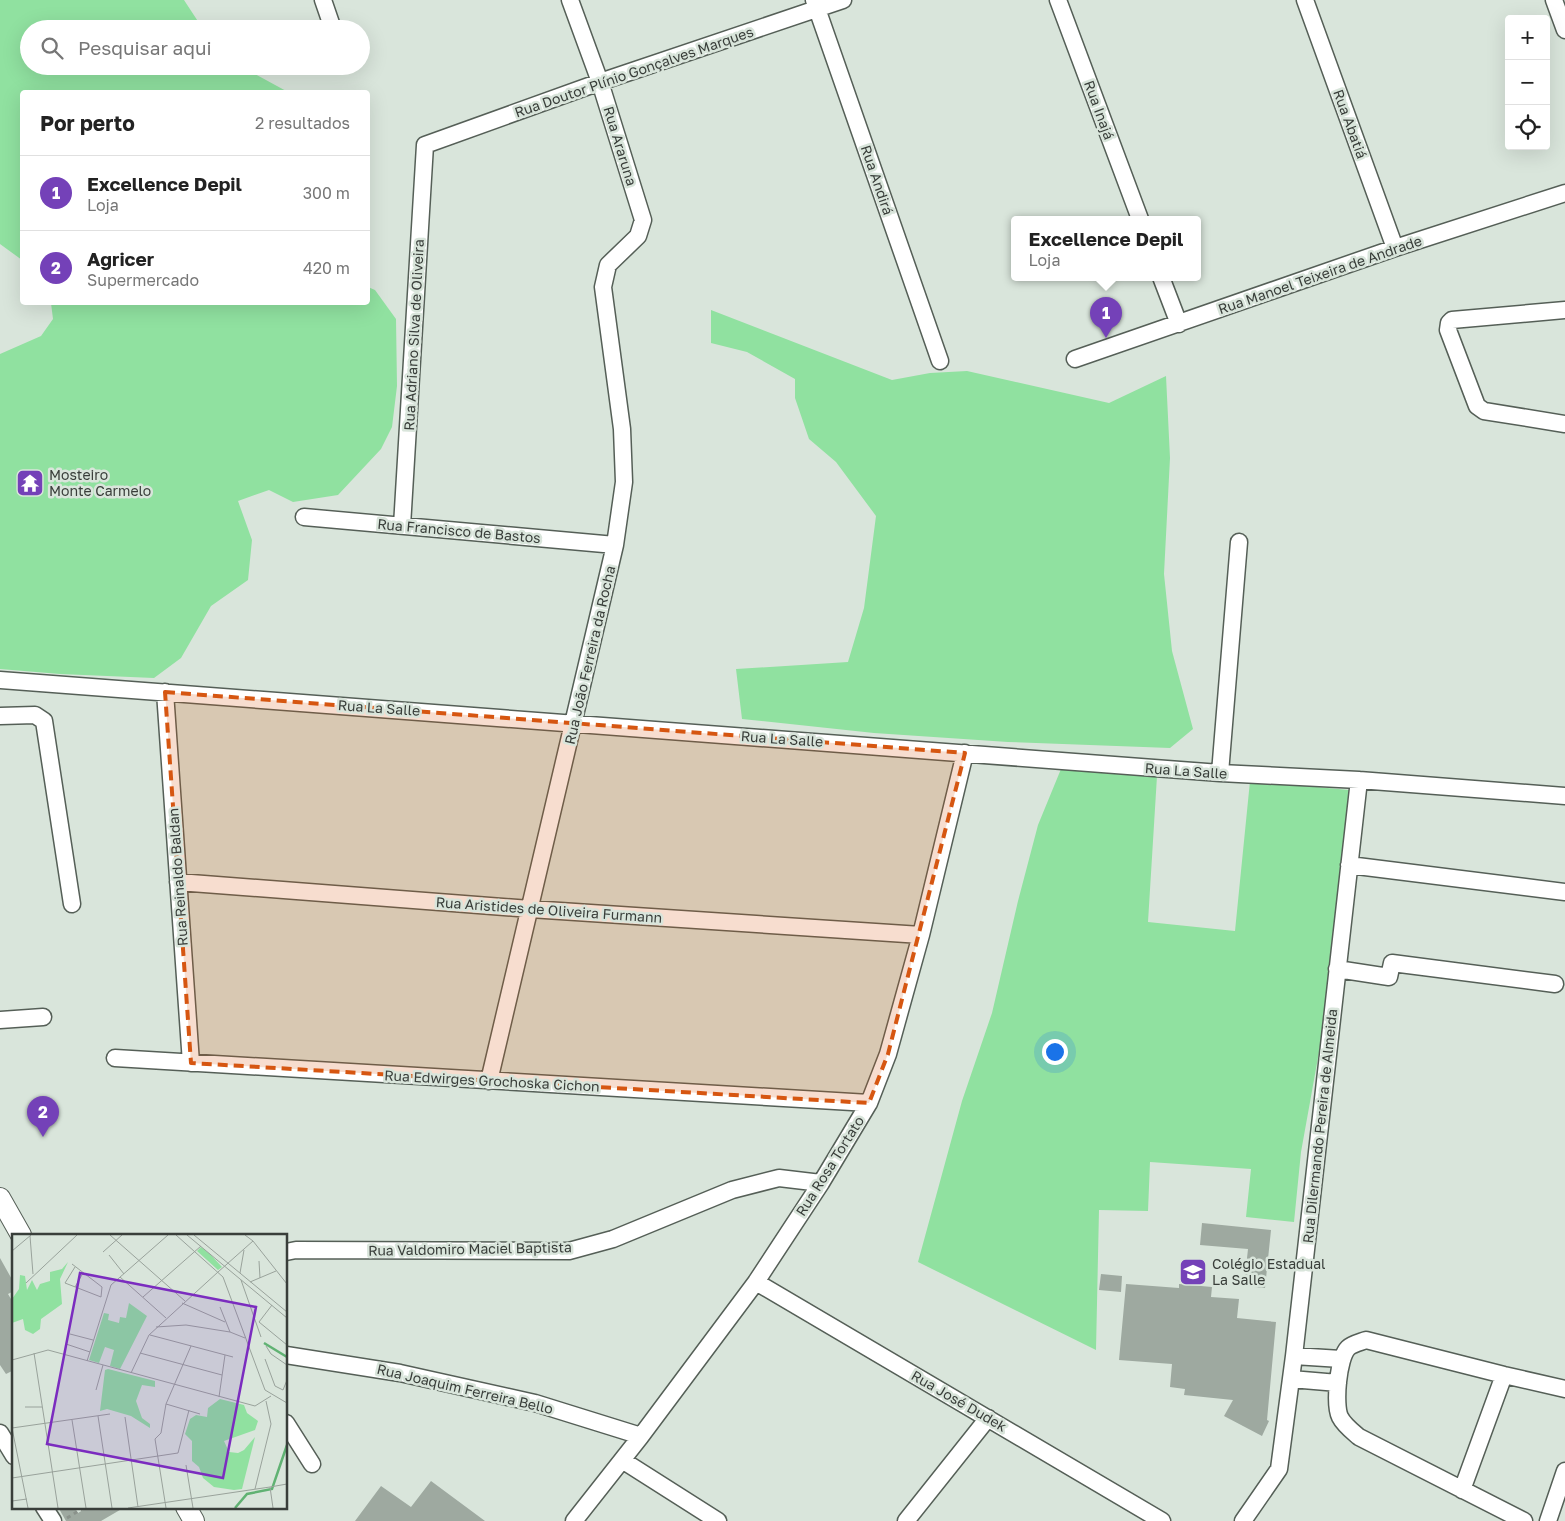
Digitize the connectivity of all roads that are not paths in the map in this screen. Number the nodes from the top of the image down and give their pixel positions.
1 (323, 0) edge
2 (570, 0) edge
3 (843, 0) edge
4 (1058, 0) edge
5 (1305, 0) edge
6 (1558, 3) edge
7 (816, 5) edge
8 (330, 20) edge
9 (1565, 30) edge
10 (600, 82) junction
11 (425, 145) joint
12 (1565, 193) edge
13 (1139, 216) edge
14 (638, 236) joint
15 (1395, 248) junction
16 (1162, 281) edge
17 (1565, 310) edge
18 (1178, 324) junction
19 (1076, 359) dead end
20 (940, 361) dead end
21 (1565, 424) edge
22 (304, 517) dead end
23 (402, 526) junction
24 (1239, 542) dead end
25 (615, 545) junction
26 (0, 680) edge
27 (165, 692) junction
28 (0, 716) edge
29 (574, 723) junction
30 (965, 754) junction
31 (1220, 773) junction
32 (1358, 780) junction
33 (1565, 796) edge
34 (1349, 865) junction
35 (178, 882) junction
36 (1565, 892) edge
37 (72, 904) dead end
38 (530, 909) junction
39 (921, 935) junction
40 (1337, 969) junction
41 (1555, 984) dead end
42 (43, 1017) dead end
43 (0, 1020) edge
44 (114, 1058) dead end
45 (191, 1063) junction
46 (489, 1081) junction
47 (869, 1103) junction
48 (821, 1183) junction
49 (0, 1198) edge
50 (6, 1220) edge
51 (20, 1234) edge
52 (288, 1252) edge
53 (756, 1282) junction
54 (288, 1355) edge
55 (1294, 1356) junction
56 (1341, 1359) junction
57 (1504, 1375) junction
58 (1291, 1379) junction
59 (1338, 1383) junction
60 (1565, 1389) edge
61 (988, 1418) junction
62 (288, 1426) edge
63 (0, 1433) edge
64 (640, 1436) junction
65 (12, 1453) edge
66 (622, 1460) junction
67 (312, 1464) dead end
68 (1565, 1471) edge
69 (1462, 1490) junction
70 (45, 1508) edge
71 (187, 1508) edge
72 (53, 1521) edge
73 (194, 1521) edge
74 (574, 1521) edge
75 (718, 1521) edge
76 (906, 1521) edge
77 (1162, 1521) edge
78 (1243, 1521) edge
79 (1524, 1521) edge
80 (1548, 1521) edge

1 - 8 street
2 - 10 street, Rua Araruna
3 - 7 street, Rua Doutor Plínio Gonçalves Marques
4 - 13 street, Rua Inajá
5 - 15 street, Rua Abatiá
6 - 9 street
7 - 10 street, Rua Doutor Plínio Gonçalves Marques
7 - 20 street, Rua Andirá
10 - 11 street, Rua Doutor Plínio Gonçalves Marques
10 - 14 street, Rua Araruna
11 - 23 street, Rua Adriano Silva de Oliveira
12 - 15 street, Rua Manoel Teixeira de Andrade
14 - 25 street, Rua João Ferreira da Rocha
15 - 18 street, Rua Manoel Teixeira de Andrade
16 - 18 street
17 - 21 street
18 - 19 street, Rua Manoel Teixeira de Andrade
22 - 23 street, Rua Francisco de Bastos
23 - 25 street, Rua Francisco de Bastos
24 - 31 street
25 - 29 street, Rua João Ferreira da Rocha
26 - 27 street, Rua La Salle
27 - 29 street, Rua La Salle
27 - 35 street, Rua Reinaldo Baldan
28 - 37 street
29 - 30 street, Rua La Salle
29 - 38 street, Rua João Ferreira da Rocha
30 - 31 street, Rua La Salle
30 - 39 street, Rua Rosa Tortato
31 - 32 street, Rua La Salle
32 - 33 street, Rua La Salle
32 - 34 street, Rua Dilermando Pereira de Almeida
34 - 36 street
34 - 40 street, Rua Dilermando Pereira de Almeida
35 - 38 street, Rua Aristides de Oliveira Furmann
35 - 45 street, Rua Reinaldo Baldan
38 - 39 street, Rua Aristides de Oliveira Furmann
38 - 46 street, Rua João Ferreira da Rocha
39 - 47 street, Rua Rosa Tortato
40 - 41 street
40 - 55 street, Rua Dilermando Pereira de Almeida
42 - 43 street
44 - 45 street, Rua Edwirges Grochoska Cichon
45 - 46 street, Rua Edwirges Grochoska Cichon
46 - 47 street, Rua Edwirges Grochoska Cichon
47 - 48 street, Rua Rosa Tortato
48 - 52 street, Rua Valdomiro Maciel Baptista
48 - 53 street, Rua Rosa Tortato
49 - 50 main road
50 - 51 main road
53 - 61 street, Rua José Dudek
53 - 64 street, Rua Rosa Tortato
54 - 64 street, Rua Joaquim Ferreira Bello
55 - 56 street
55 - 58 street, Rua Dilermando Pereira de Almeida
56 - 57 street
56 - 59 street
57 - 60 street
57 - 69 street
58 - 59 street
58 - 78 street, Rua Dilermando Pereira de Almeida
59 - 69 street
61 - 76 street
61 - 77 street, Rua José Dudek
62 - 67 street
63 - 65 street
64 - 66 street, Rua Rosa Tortato
66 - 74 street, Rua Rosa Tortato
66 - 75 street
68 - 80 street
69 - 79 street
70 - 72 street
71 - 73 main road

